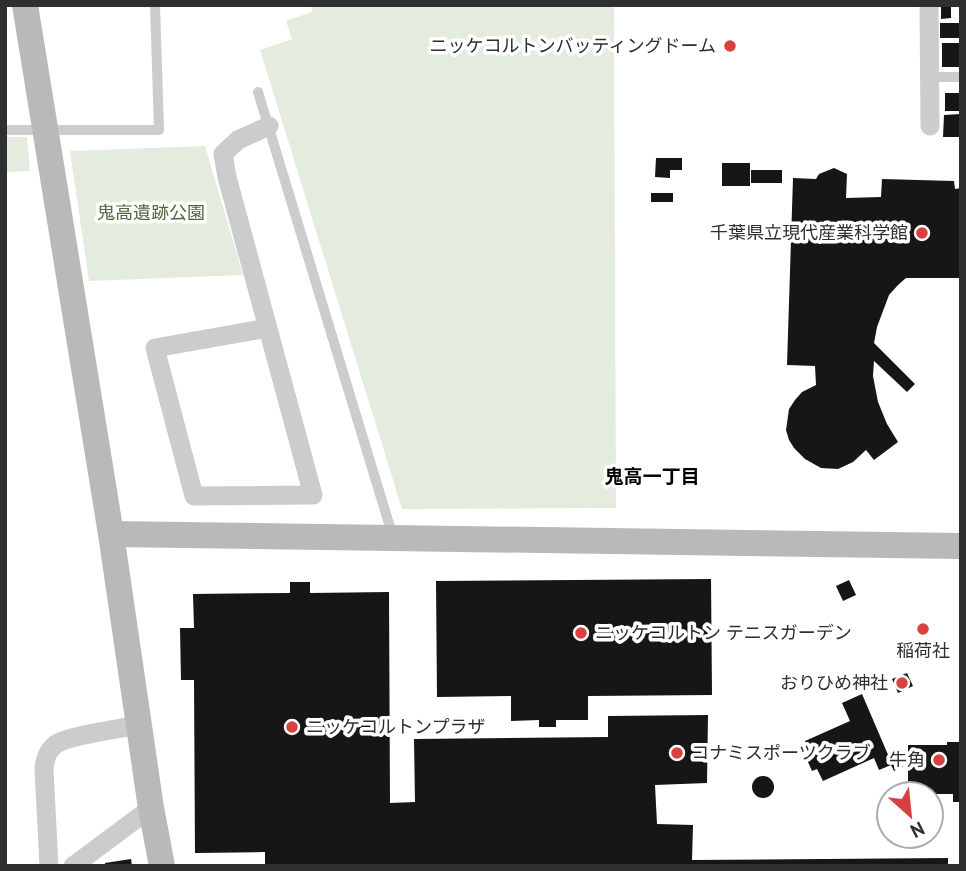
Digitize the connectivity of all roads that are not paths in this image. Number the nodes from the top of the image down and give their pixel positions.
1 (24, 5) edge
2 (155, 5) edge
3 (929, 5) edge
4 (930, 77) junction
5 (961, 77) edge
6 (258, 92) dead end
7 (930, 126) dead end
8 (269, 127) junction
9 (5, 130) edge
10 (45, 131) junction
11 (268, 328) junction
12 (111, 534) junction
13 (393, 538) junction
14 (961, 546) edge
15 (139, 725) junction
16 (151, 808) junction
17 (49, 866) edge
18 (73, 866) edge
19 (162, 866) edge

1 - 10 street
2 - 10 lane
3 - 4 street
4 - 5 lane
4 - 7 street
6 - 8 lane
8 - 11 street
8 - 13 lane
9 - 10 lane
10 - 12 street
11 - 11 street
12 - 13 street
12 - 15 street
13 - 14 street
15 - 16 street
15 - 17 street
16 - 18 street
16 - 19 street

